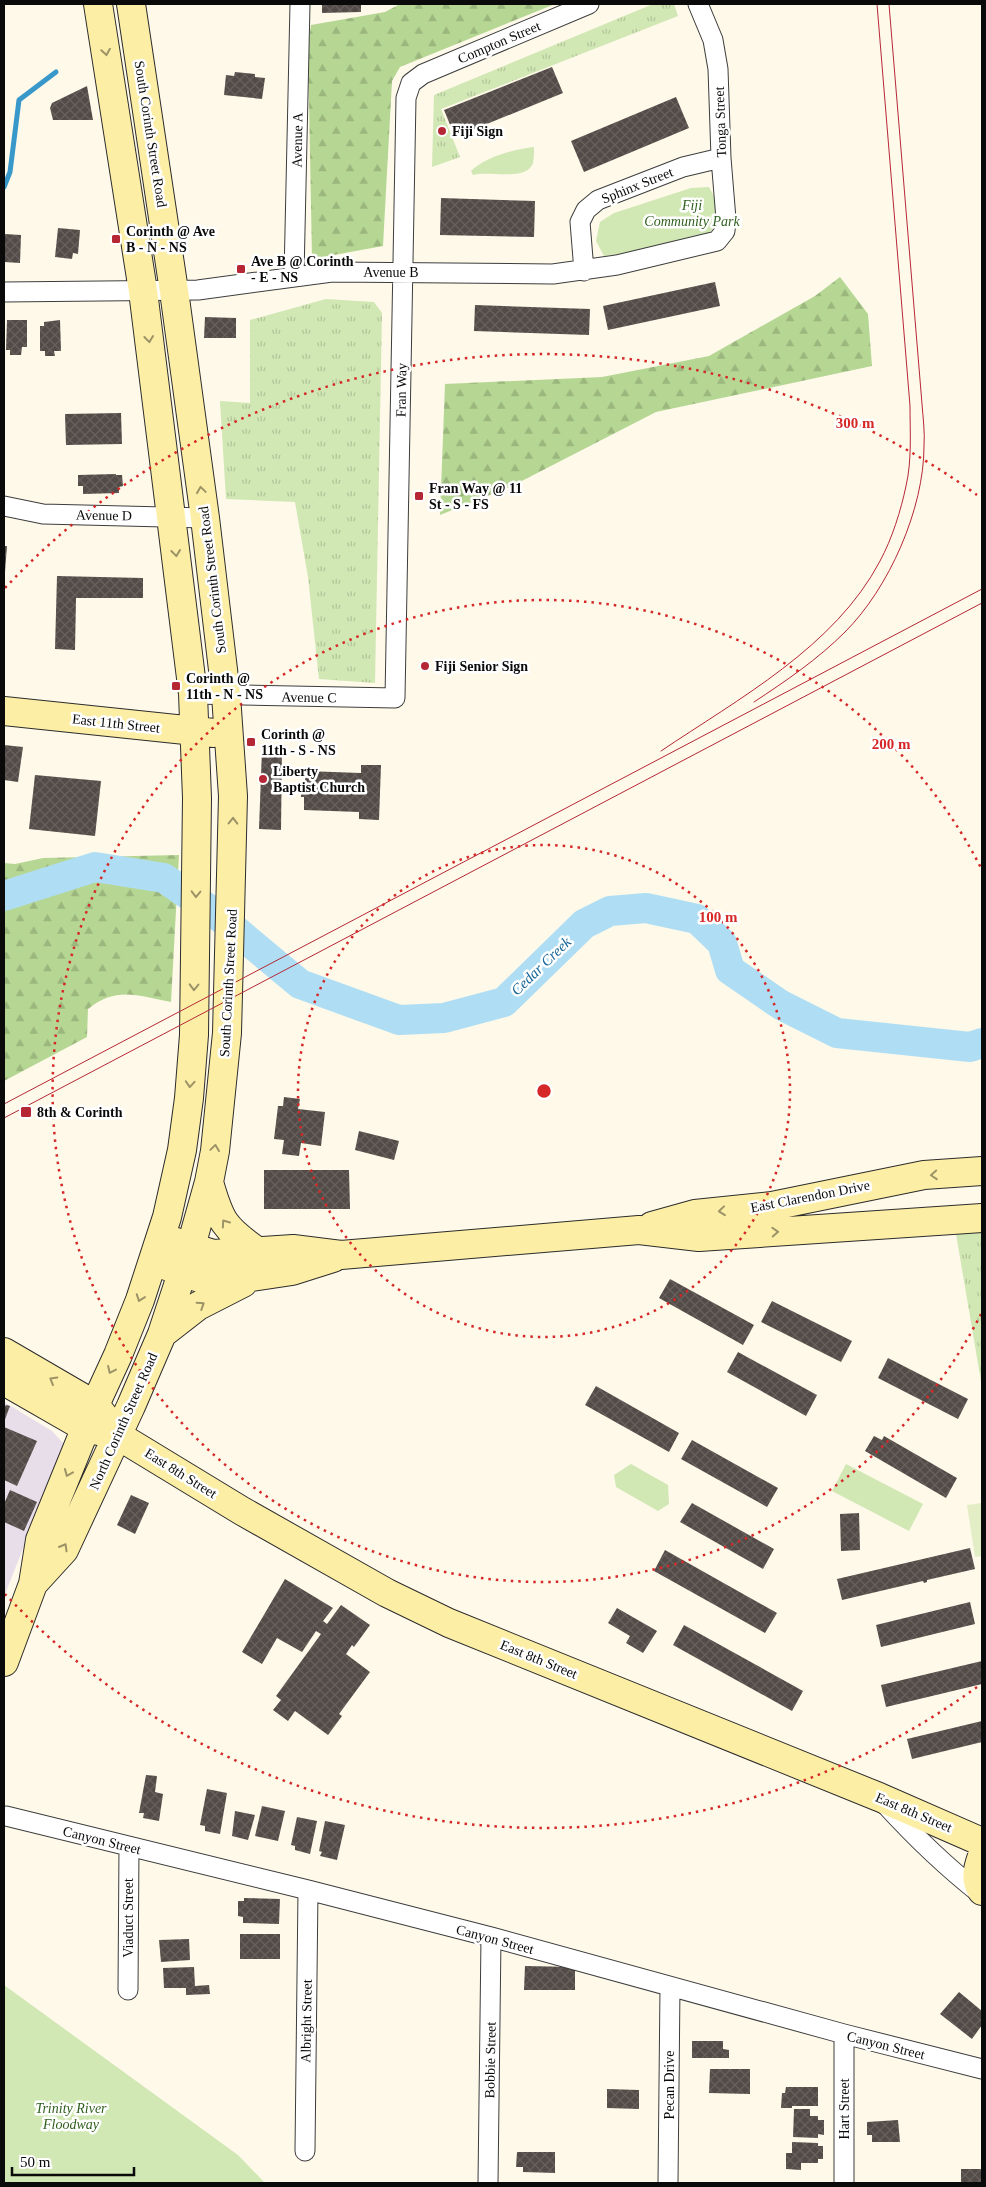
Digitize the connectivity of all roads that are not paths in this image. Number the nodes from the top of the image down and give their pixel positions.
1 (98, 4) edge
2 (131, 4) edge
3 (300, 4) edge
4 (589, 4) edge
5 (698, 4) edge
6 (411, 83) joint
7 (721, 158) junction
8 (717, 241) joint
9 (403, 271) junction
10 (584, 271) junction
11 (294, 276) junction
12 (142, 291) junction
13 (174, 291) junction
14 (4, 292) edge
15 (4, 506) edge
16 (172, 516) junction
17 (205, 518) junction
18 (193, 694) junction
19 (226, 695) junction
20 (395, 698) joint
21 (4, 710) edge
22 (195, 731) junction
23 (229, 734) junction
24 (982, 1171) edge
25 (209, 1182) junction
26 (982, 1218) edge
27 (639, 1230) junction
28 (191, 1246) junction
29 (157, 1249) junction
30 (258, 1263) junction
31 (182, 1272) junction
32 (162, 1334) junction
33 (4, 1352) edge
34 (4, 1381) edge
35 (90, 1416) junction
36 (118, 1435) junction
37 (33, 1584) junction
38 (9, 1631) edge
39 (4, 1662) edge
40 (878, 1797) junction
41 (6, 1816) dead end
42 (982, 1842) edge
43 (128, 1846) junction
44 (982, 1856) edge
45 (308, 1890) junction
46 (982, 1890) edge
47 (982, 1895) edge
48 (491, 1937) junction
49 (670, 1987) junction
50 (128, 1990) dead end
51 (844, 2034) junction
52 (982, 2069) edge
53 (305, 2152) dead end
54 (488, 2183) edge
55 (668, 2183) edge
56 (844, 2183) edge

1 -> 12 main road
2 - 13 main road, South Corinth Street Road
3 - 11 street, Avenue A
4 - 6 street, Compton Street
5 - 7 street, Tonga Street
6 - 9 street, Fran Way
7 - 8 street, Tonga Street
7 - 10 street, Sphinx Street
8 - 10 street, Avenue B
9 - 10 street, Avenue B
9 - 11 street, Avenue B
9 - 20 street, Fran Way
11 - 13 street, Avenue B
12 - 13 street, Avenue B
12 - 14 street, Avenue B
12 -> 16 main road
17 -> 13 main road, South Corinth Street Road
15 - 16 street, Avenue D
16 - 17 street, Avenue D
16 -> 18 main road
17 - 19 main road, South Corinth Street Road
18 - 19 street, Avenue C
18 - 22 main road
19 - 20 street, Avenue C
19 - 23 main road, South Corinth Street Road
21 - 22 main road, East 11th Street
22 - 23 main road, East 11th Street
22 -> 29 main road
25 -> 23 main road, South Corinth Street Road
24 -> 27 main road, East Clarendon Drive
25 - 28 main road, South Corinth Street Road
30 -> 25 main road
27 -> 26 main road, East Clarendon Drive
27 - 30 main road, East Clarendon Drive
28 - 29 main road, East Clarendon Drive
28 - 30 main road, East Clarendon Drive
28 - 31 main road, North Corinth Street Road
29 - 31 main road, East Clarendon Drive
29 -> 35 main road, North Corinth Street Road
30 - 31 main road, East Clarendon Drive
32 -> 30 main road
31 - 32 main road, North Corinth Street Road
32 - 36 main road, North Corinth Street Road
35 -> 33 main road, East 8th Street
34 - 35 main road, East 8th Street
35 - 36 main road, East 8th Street
35 -> 37 main road, North Corinth Street Road
37 -> 36 main road, North Corinth Street Road
36 - 40 main road, East 8th Street
37 - 38 main road, North Corinth Street Road
38 - 39 main road, North Corinth Street Road
40 - 42 main road, East 8th Street
40 - 47 street
41 - 43 street, Canyon Street
43 - 45 street, Canyon Street
43 - 50 street, Viaduct Street
44 - 46 main road
45 - 48 street, Canyon Street
45 - 53 street, Albright Street
48 - 49 street, Canyon Street
48 - 54 street, Bobbie Street
49 - 51 street, Canyon Street
49 - 55 street, Pecan Drive
51 - 52 street, Canyon Street
51 - 56 street, Hart Street

